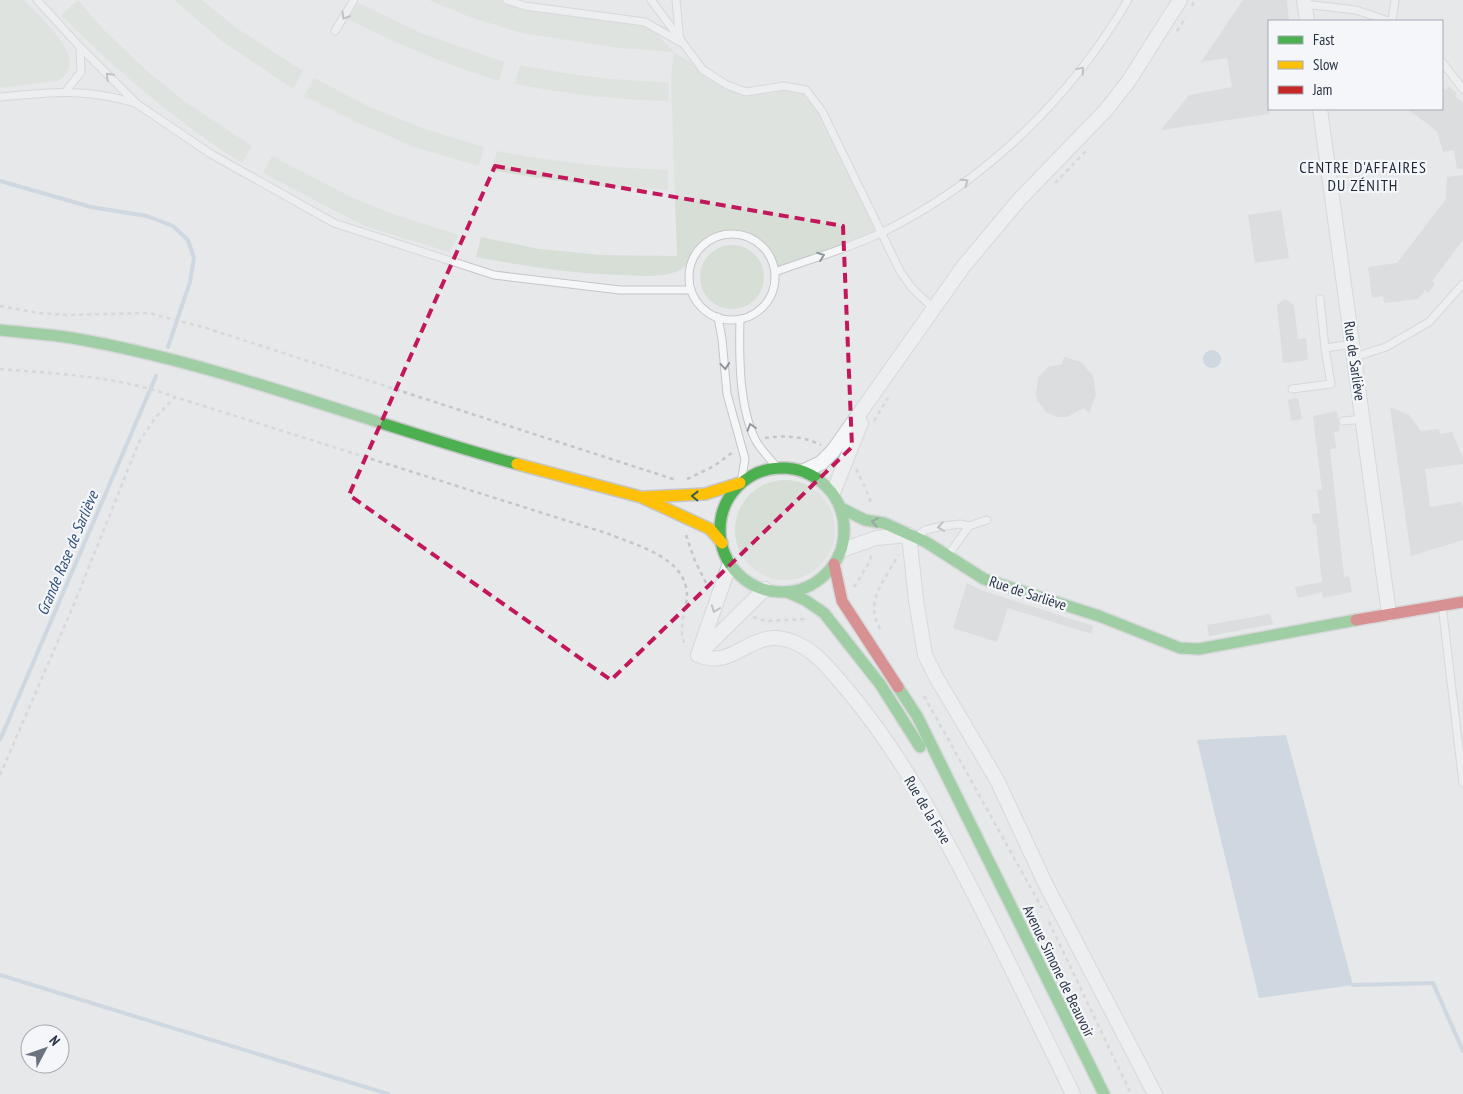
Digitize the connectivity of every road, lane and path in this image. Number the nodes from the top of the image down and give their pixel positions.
1 (37, 0) edge
2 (354, 0) edge
3 (507, 0) edge
4 (651, 0) edge
5 (676, 0) edge
6 (1128, 0) edge
7 (1180, 0) edge
8 (1195, 0) edge
9 (1395, 0) edge
10 (1304, 2) edge
11 (1307, 20) edge
12 (1385, 20) edge
13 (1392, 20) edge
14 (335, 31) dead end
15 (1174, 36) dead end
16 (680, 42) junction
17 (80, 47) junction
18 (1443, 63) edge
19 (1463, 89) edge
20 (66, 91) junction
21 (0, 98) edge
22 (137, 104) junction
23 (1320, 110) edge
24 (1092, 145) dead end
25 (1049, 189) dead end
26 (882, 232) junction
27 (775, 272) junction
28 (1463, 284) edge
29 (691, 290) junction
30 (1320, 299) dead end
31 (0, 306) edge
32 (933, 308) junction
33 (718, 317) junction
34 (740, 319) junction
35 (0, 330) edge
36 (1326, 348) junction
37 (1354, 351) junction
38 (0, 369) edge
39 (1292, 389) dead end
40 (890, 395) dead end
41 (174, 397) junction
42 (873, 398) junction
43 (1363, 419) junction
44 (1342, 421) dead end
45 (873, 422) dead end
46 (756, 440) junction
47 (742, 446) junction
48 (827, 448) junction
49 (845, 460) junction
50 (777, 467) junction
51 (800, 470) junction
52 (741, 483) junction
53 (833, 493) junction
54 (641, 497) junction
55 (841, 508) junction
56 (987, 520) dead end
57 (875, 522) junction
58 (970, 526) junction
59 (681, 531) dead end
60 (912, 536) junction
61 (876, 538) junction
62 (722, 543) junction
63 (842, 550) junction
64 (948, 556) junction
65 (730, 563) junction
66 (832, 568) junction
67 (765, 590) junction
68 (787, 592) junction
69 (719, 599) junction
70 (842, 601) junction
71 (1463, 602) edge
72 (1442, 605) junction
73 (740, 612) junction
74 (824, 613) junction
75 (1389, 614) junction
76 (882, 632) dead end
77 (698, 656) junction
78 (922, 693) dead end
79 (1459, 728) edge
80 (937, 754) junction
81 (1462, 761) edge
82 (0, 775) edge
83 (1463, 783) edge
84 (988, 862) junction
85 (1043, 909) dead end
86 (1047, 918) dead end
87 (1072, 1094) edge
88 (1104, 1094) edge
89 (1131, 1094) edge
90 (1155, 1094) edge

1 - 17 lane
2 -> 14 lane
3 - 16 lane
4 - 16 lane
5 - 16 lane
26 -> 6 lane
7 - 32 street
8 - 15 path
9 - 13 lane
10 - 11 street
10 - 12 lane
16 - 26 lane
17 - 20 lane
22 -> 17 lane
18 - 19 lane
20 - 21 lane
20 - 22 lane
22 - 29 lane
23 - 37 street, Rue de Sarliève
24 - 25 path
27 -> 26 lane
26 - 32 lane
27 - 29 lane
27 - 34 lane
28 - 37 lane
29 - 33 lane
30 - 36 lane
31 - 47 path
32 - 42 street
33 - 34 lane
33 -> 47 lane
46 -> 34 lane
35 - 54 main road
36 - 37 lane
36 - 39 lane
37 - 43 street, Rue de Sarliève
38 - 41 path
40 - 45 path
41 - 77 path
41 - 82 path
42 - 48 street
42 - 49 street
42 - 51 street
43 - 44 lane
43 - 75 street, Rue de Sarliève
46 - 48 path
46 - 50 lane
47 - 52 lane
48 - 51 street
49 - 53 street
49 - 57 path
50 - 51 main road
50 - 52 main road
51 - 53 main road
52 -> 54 main road
52 - 62 main road
53 - 55 main road
54 - 62 main road
57 -> 55 main road, Rue de Sarliève
55 - 63 main road
56 - 58 lane
57 - 60 main road, Rue de Sarliève
58 -> 60 lane
58 - 64 lane
59 - 69 path
60 - 61 street
60 - 64 main road, Rue de Sarliève
60 - 76 path
60 - 90 street
61 - 63 street
61 - 70 path
62 - 65 main road
63 - 66 main road
64 - 75 main road, Rue de Sarliève
65 - 67 main road
65 - 69 street
66 - 68 main road
66 - 70 main road
66 - 80 main road
67 - 68 main road
67 - 73 street
68 - 74 main road
69 -> 77 street
70 - 80 main road
71 - 72 main road, Rue de Sarliève
72 - 75 main road, Rue de Sarliève
72 - 79 lane
73 - 74 path
73 - 77 street
74 - 84 main road
77 - 87 street, Rue de la Fave
78 - 85 path
79 - 81 lane
80 - 84 main road
81 - 83 lane
84 - 88 main road, Avenue Simone de Beauvoir
86 - 89 path

